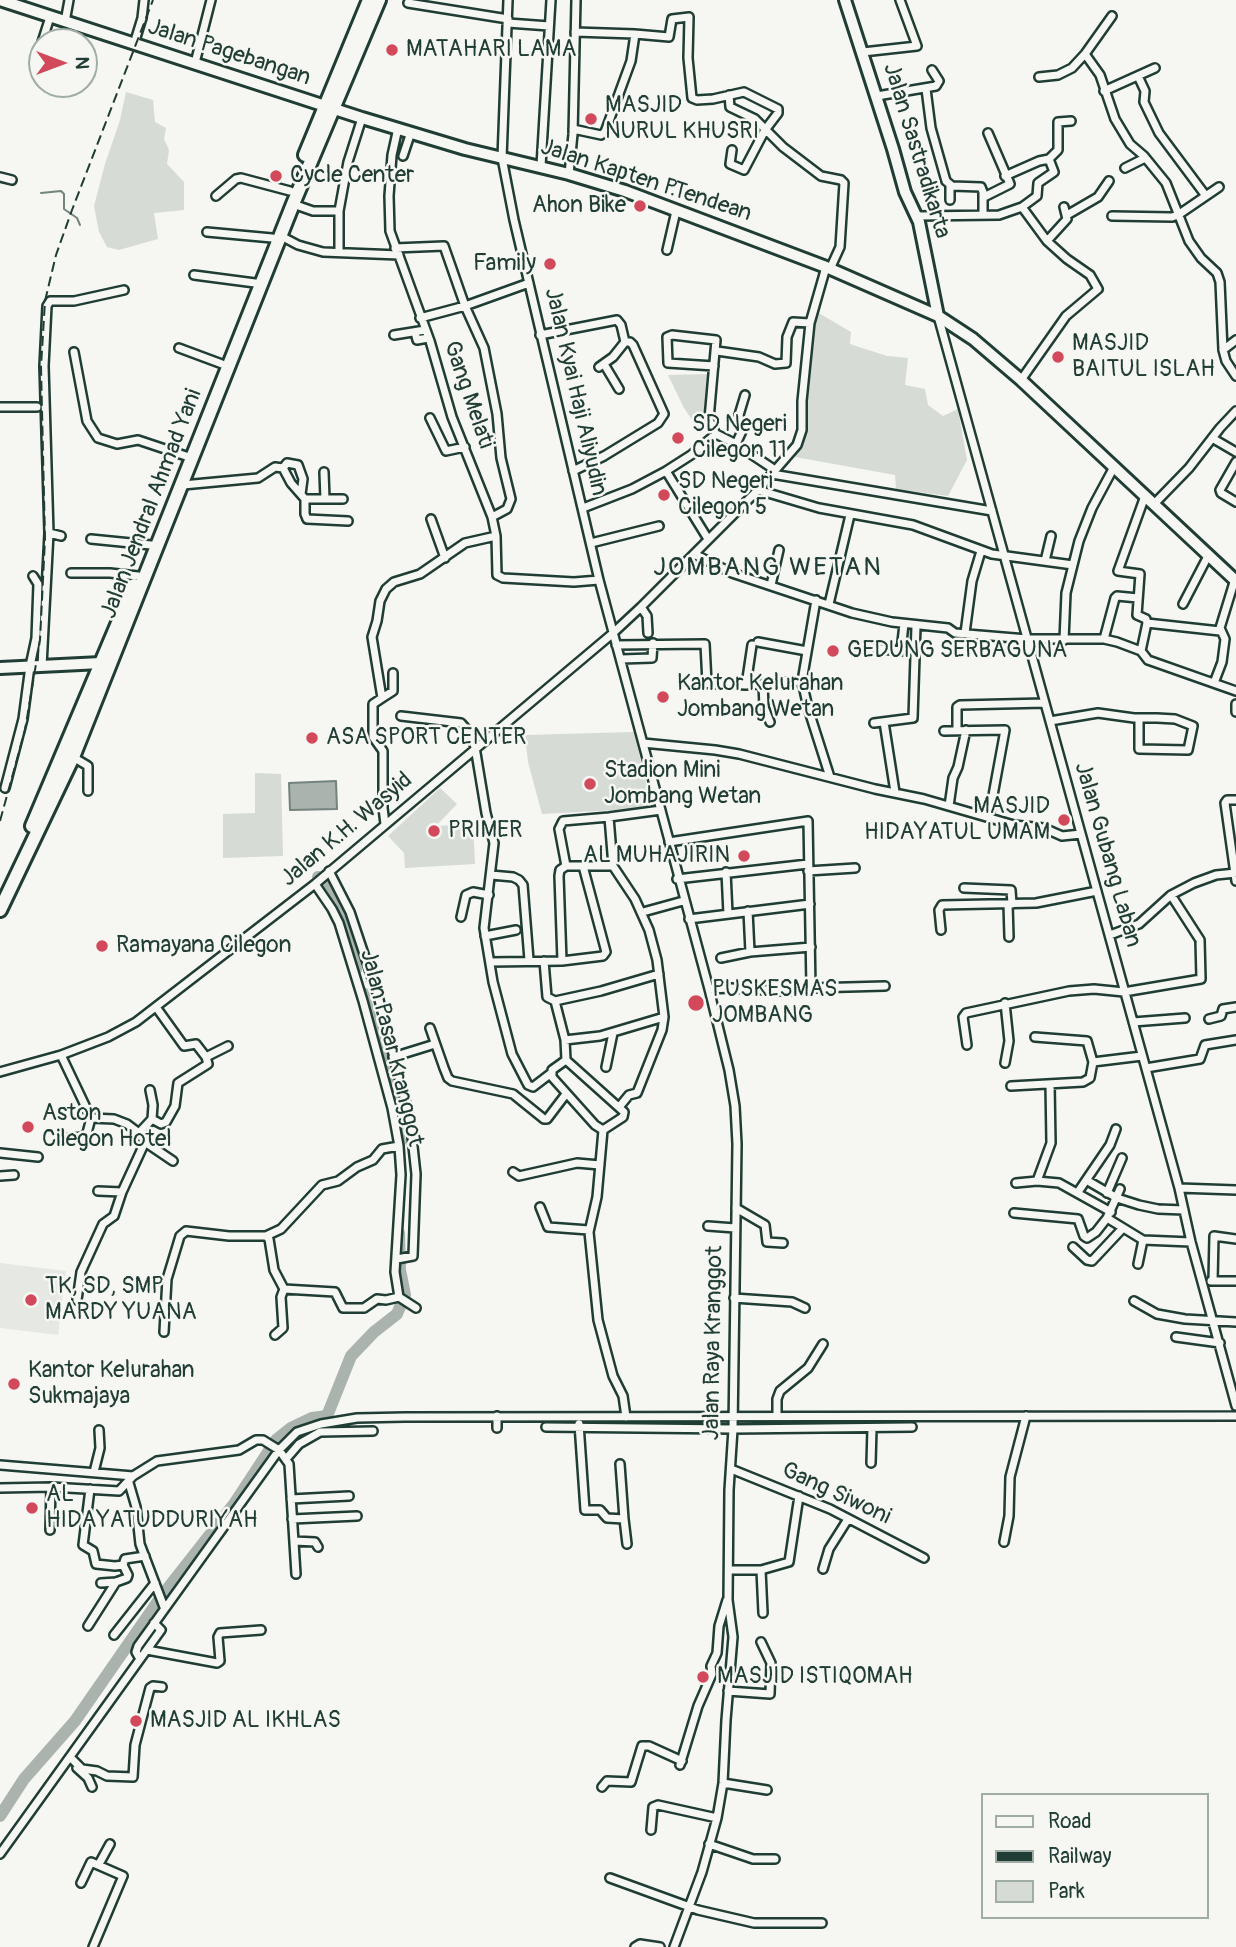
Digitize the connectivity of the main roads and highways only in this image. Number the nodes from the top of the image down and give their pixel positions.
1 (369, 0) edge
2 (379, 0) edge
3 (329, 107) junction
4 (276, 237) junction
5 (106, 665) junction
6 (0, 892) edge
7 (0, 910) edge

1 - 3 highway
2 - 3 highway
3 - 4 highway, Jalan Jendral Ahmad Yani
4 - 5 highway, Jalan Jendral Ahmad Yani
4 - 5 highway, Jalan Jendral Ahmad Yani
5 - 6 highway, Jalan Jendral Ahmad Yani
5 - 7 highway, Jalan Jendral Ahmad Yani

